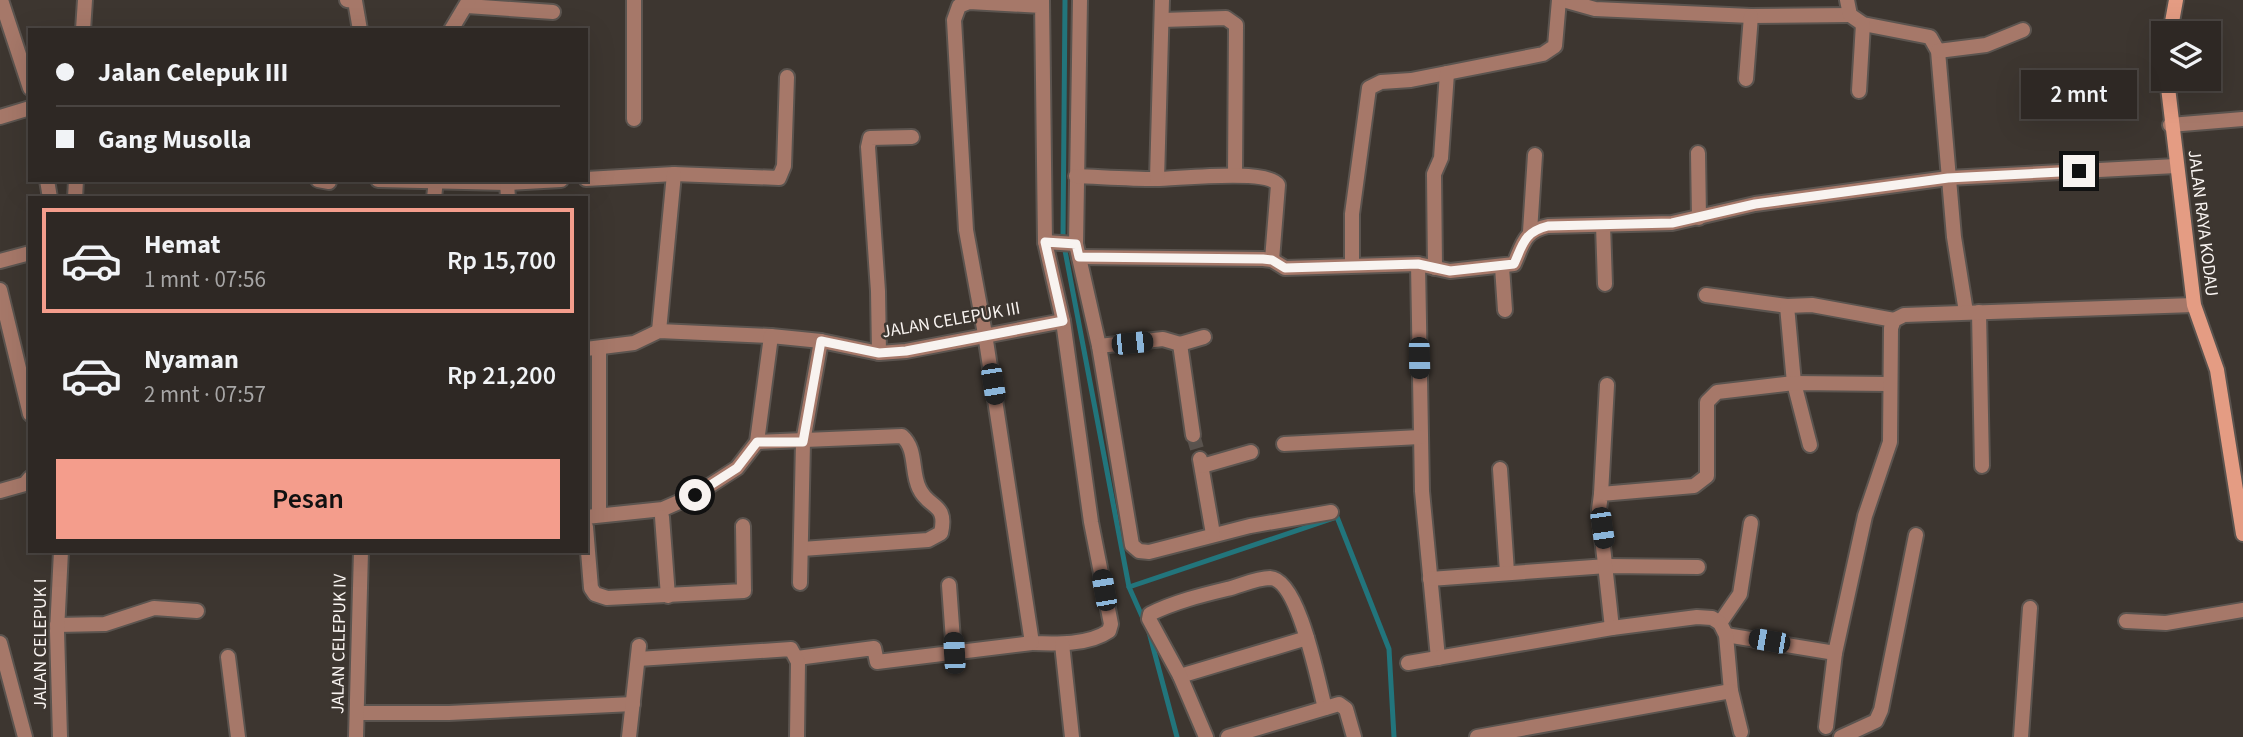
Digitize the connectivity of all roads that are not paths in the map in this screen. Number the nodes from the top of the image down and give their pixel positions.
1 (1, 0) edge
2 (85, 0) edge
3 (347, 0) edge
4 (634, 0) edge
5 (1080, 0) edge
6 (1162, 0) edge
7 (1561, 0) edge
8 (1847, 0) edge
9 (2176, 0) edge
10 (468, 3) edge
11 (1042, 3) edge
12 (1641, 5) edge
13 (553, 12) dead end
14 (1850, 15) junction
15 (1751, 16) junction
16 (1162, 20) junction
17 (2172, 21) edge
18 (1863, 24) junction
19 (83, 28) edge
20 (360, 28) edge
21 (452, 28) edge
22 (2023, 30) dead end
23 (1938, 51) junction
24 (1447, 73) junction
25 (787, 77) dead end
26 (1746, 79) dead end
27 (28, 82) edge
28 (1859, 91) dead end
29 (2168, 91) edge
30 (28, 109) edge
31 (0, 117) edge
32 (634, 119) dead end
33 (2243, 119) edge
34 (2170, 125) junction
35 (912, 137) dead end
36 (1698, 153) dead end
37 (1535, 155) dead end
38 (2176, 166) junction
39 (674, 174) junction
40 (1235, 175) junction
41 (1076, 176) junction
42 (1948, 178) junction
43 (588, 179) edge
44 (1157, 179) junction
45 (443, 182) edge
46 (551, 182) edge
47 (507, 191) edge
48 (1699, 218) junction
49 (1603, 225) junction
50 (1530, 232) junction
51 (1047, 242) junction
52 (1075, 249) junction
53 (28, 254) edge
54 (1272, 260) junction
55 (0, 261) edge
56 (1418, 264) junction
57 (1352, 265) junction
58 (1502, 267) junction
59 (1435, 268) junction
60 (1605, 284) dead end
61 (0, 290) edge
62 (1706, 295) dead end
63 (2194, 305) junction
64 (1787, 306) junction
65 (1505, 310) dead end
66 (1973, 312) junction
67 (1894, 320) junction
68 (1063, 321) junction
69 (659, 331) junction
70 (985, 334) junction
71 (771, 336) junction
72 (1204, 337) dead end
73 (821, 341) junction
74 (1180, 344) junction
75 (1099, 346) junction
76 (592, 349) edge
77 (879, 353) junction
78 (1794, 383) junction
79 (1890, 384) junction
80 (1607, 385) dead end
81 (28, 406) edge
82 (1193, 435) tunnel mouth
83 (1420, 437) junction
84 (757, 442) junction
85 (803, 442) junction
86 (1284, 444) dead end
87 (1810, 445) dead end
88 (1251, 452) dead end
89 (1982, 466) dead end
90 (1500, 469) dead end
91 (28, 480) edge
92 (0, 491) edge
93 (1601, 494) junction
94 (1331, 512) dead end
95 (593, 516) edge
96 (662, 517) dead end
97 (1751, 523) dead end
98 (743, 526) dead end
99 (1213, 534) junction
100 (2243, 534) edge
101 (1916, 535) dead end
102 (802, 549) junction
103 (61, 553) edge
104 (361, 553) edge
105 (588, 553) edge
106 (1607, 566) junction
107 (1698, 567) dead end
108 (1507, 572) junction
109 (1430, 579) junction
110 (800, 583) dead end
111 (949, 584) dead end
112 (668, 596) junction
113 (2030, 608) dead end
114 (2243, 610) edge
115 (197, 611) dead end
116 (2126, 621) dead end
117 (57, 625) junction
118 (1612, 628) junction
119 (1723, 629) junction
120 (1307, 638) junction
121 (0, 643) edge
122 (1032, 643) junction
123 (1062, 644) junction
124 (954, 653) junction
125 (1835, 653) junction
126 (228, 657) dead end
127 (797, 658) junction
128 (1438, 658) junction
129 (1408, 663) dead end
130 (1180, 676) junction
131 (1731, 691) junction
132 (632, 704) junction
133 (1325, 708) junction
134 (357, 713) junction
135 (1826, 727) dead end
136 (1273, 731) edge
137 (1741, 732) dead end
138 (25, 737) edge
139 (60, 737) edge
140 (238, 737) edge
141 (356, 737) edge
142 (629, 737) edge
143 (797, 737) edge
144 (1072, 737) edge
145 (1206, 737) edge
146 (1228, 737) edge
147 (1354, 737) edge
148 (1477, 737) edge
149 (1841, 737) edge
150 (2021, 737) edge

1 - 27 street
2 - 19 street
3 - 20 street
4 - 32 street
5 - 41 street
6 - 16 street
7 - 12 street
7 - 24 street
8 - 14 street
9 - 17 street
10 - 13 street
10 - 21 street
11 - 51 street
11 - 70 street
12 - 15 street
14 - 15 street
14 - 18 street
15 - 26 street
16 - 40 street
16 - 44 street
18 - 23 street
18 - 28 street
22 - 23 street
23 - 42 street
24 - 57 street
24 - 59 street
25 - 39 street
29 - 34 street, JALAN RAYA KODAU
30 - 31 street
33 - 34 street
34 - 38 street, JALAN RAYA KODAU
35 - 77 street
36 - 48 street
37 - 50 street
38 - 42 street
38 - 63 street, JALAN RAYA KODAU
39 - 43 street
39 - 69 street
40 - 44 street
40 - 54 street
41 - 44 street
41 - 52 street
42 - 48 street
42 - 66 street
45 - 47 street
46 - 47 street
48 - 49 street
49 - 50 street
49 - 60 street
50 - 58 street
51 - 52 street
51 - 68 street
52 - 54 street
52 - 75 street
53 - 55 street
54 - 57 street
56 - 57 street
56 - 59 street
56 - 83 street
58 - 59 street
58 - 65 street
61 - 81 street
62 - 64 street
63 - 66 street
63 - 100 street, JALAN RAYA KODAU
64 - 67 street
64 - 78 street
66 - 67 street
66 - 89 street
67 - 79 street
68 - 70 street, JALAN CELEPUK III
68 - 123 street
69 - 71 street, JALAN CELEPUK III
69 - 76 street
70 - 77 street, JALAN CELEPUK III
70 - 122 street
71 - 73 street, JALAN CELEPUK III
71 - 84 street
72 - 74 street
73 - 77 street, JALAN CELEPUK III
73 - 85 street
74 - 75 street
74 - 82 street
75 - 99 street
76 - 95 street
78 - 79 street
78 - 87 street
78 - 93 street
79 - 125 street
80 - 93 street
83 - 86 street
83 - 109 street
84 - 85 street
84 - 95 street
85 - 102 street
85 - 102 street
88 - 99 street
90 - 108 street
91 - 92 street
93 - 106 street
94 - 99 street
96 - 112 street
97 - 119 street
98 - 112 street
101 - 149 street
102 - 110 street
103 - 117 street, JALAN CELEPUK I
104 - 134 street, JALAN CELEPUK IV
105 - 112 street
106 - 107 street
106 - 108 street
106 - 118 street
108 - 109 street
109 - 128 street
111 - 124 street
113 - 150 street
114 - 116 street
115 - 117 street
117 - 139 street, JALAN CELEPUK I
118 - 119 street
118 - 128 street
119 - 125 street
119 - 131 street
120 - 130 street
120 - 130 street
120 - 133 street
121 - 138 street
122 - 123 street
122 - 124 street
123 - 144 street
124 - 127 street
125 - 135 street
126 - 140 street
127 - 132 street
127 - 143 street
128 - 129 street
130 - 145 street
131 - 137 street
131 - 148 street
132 - 134 street
132 - 142 street
133 - 136 street
133 - 147 street
134 - 141 street, JALAN CELEPUK IV
136 - 146 street

